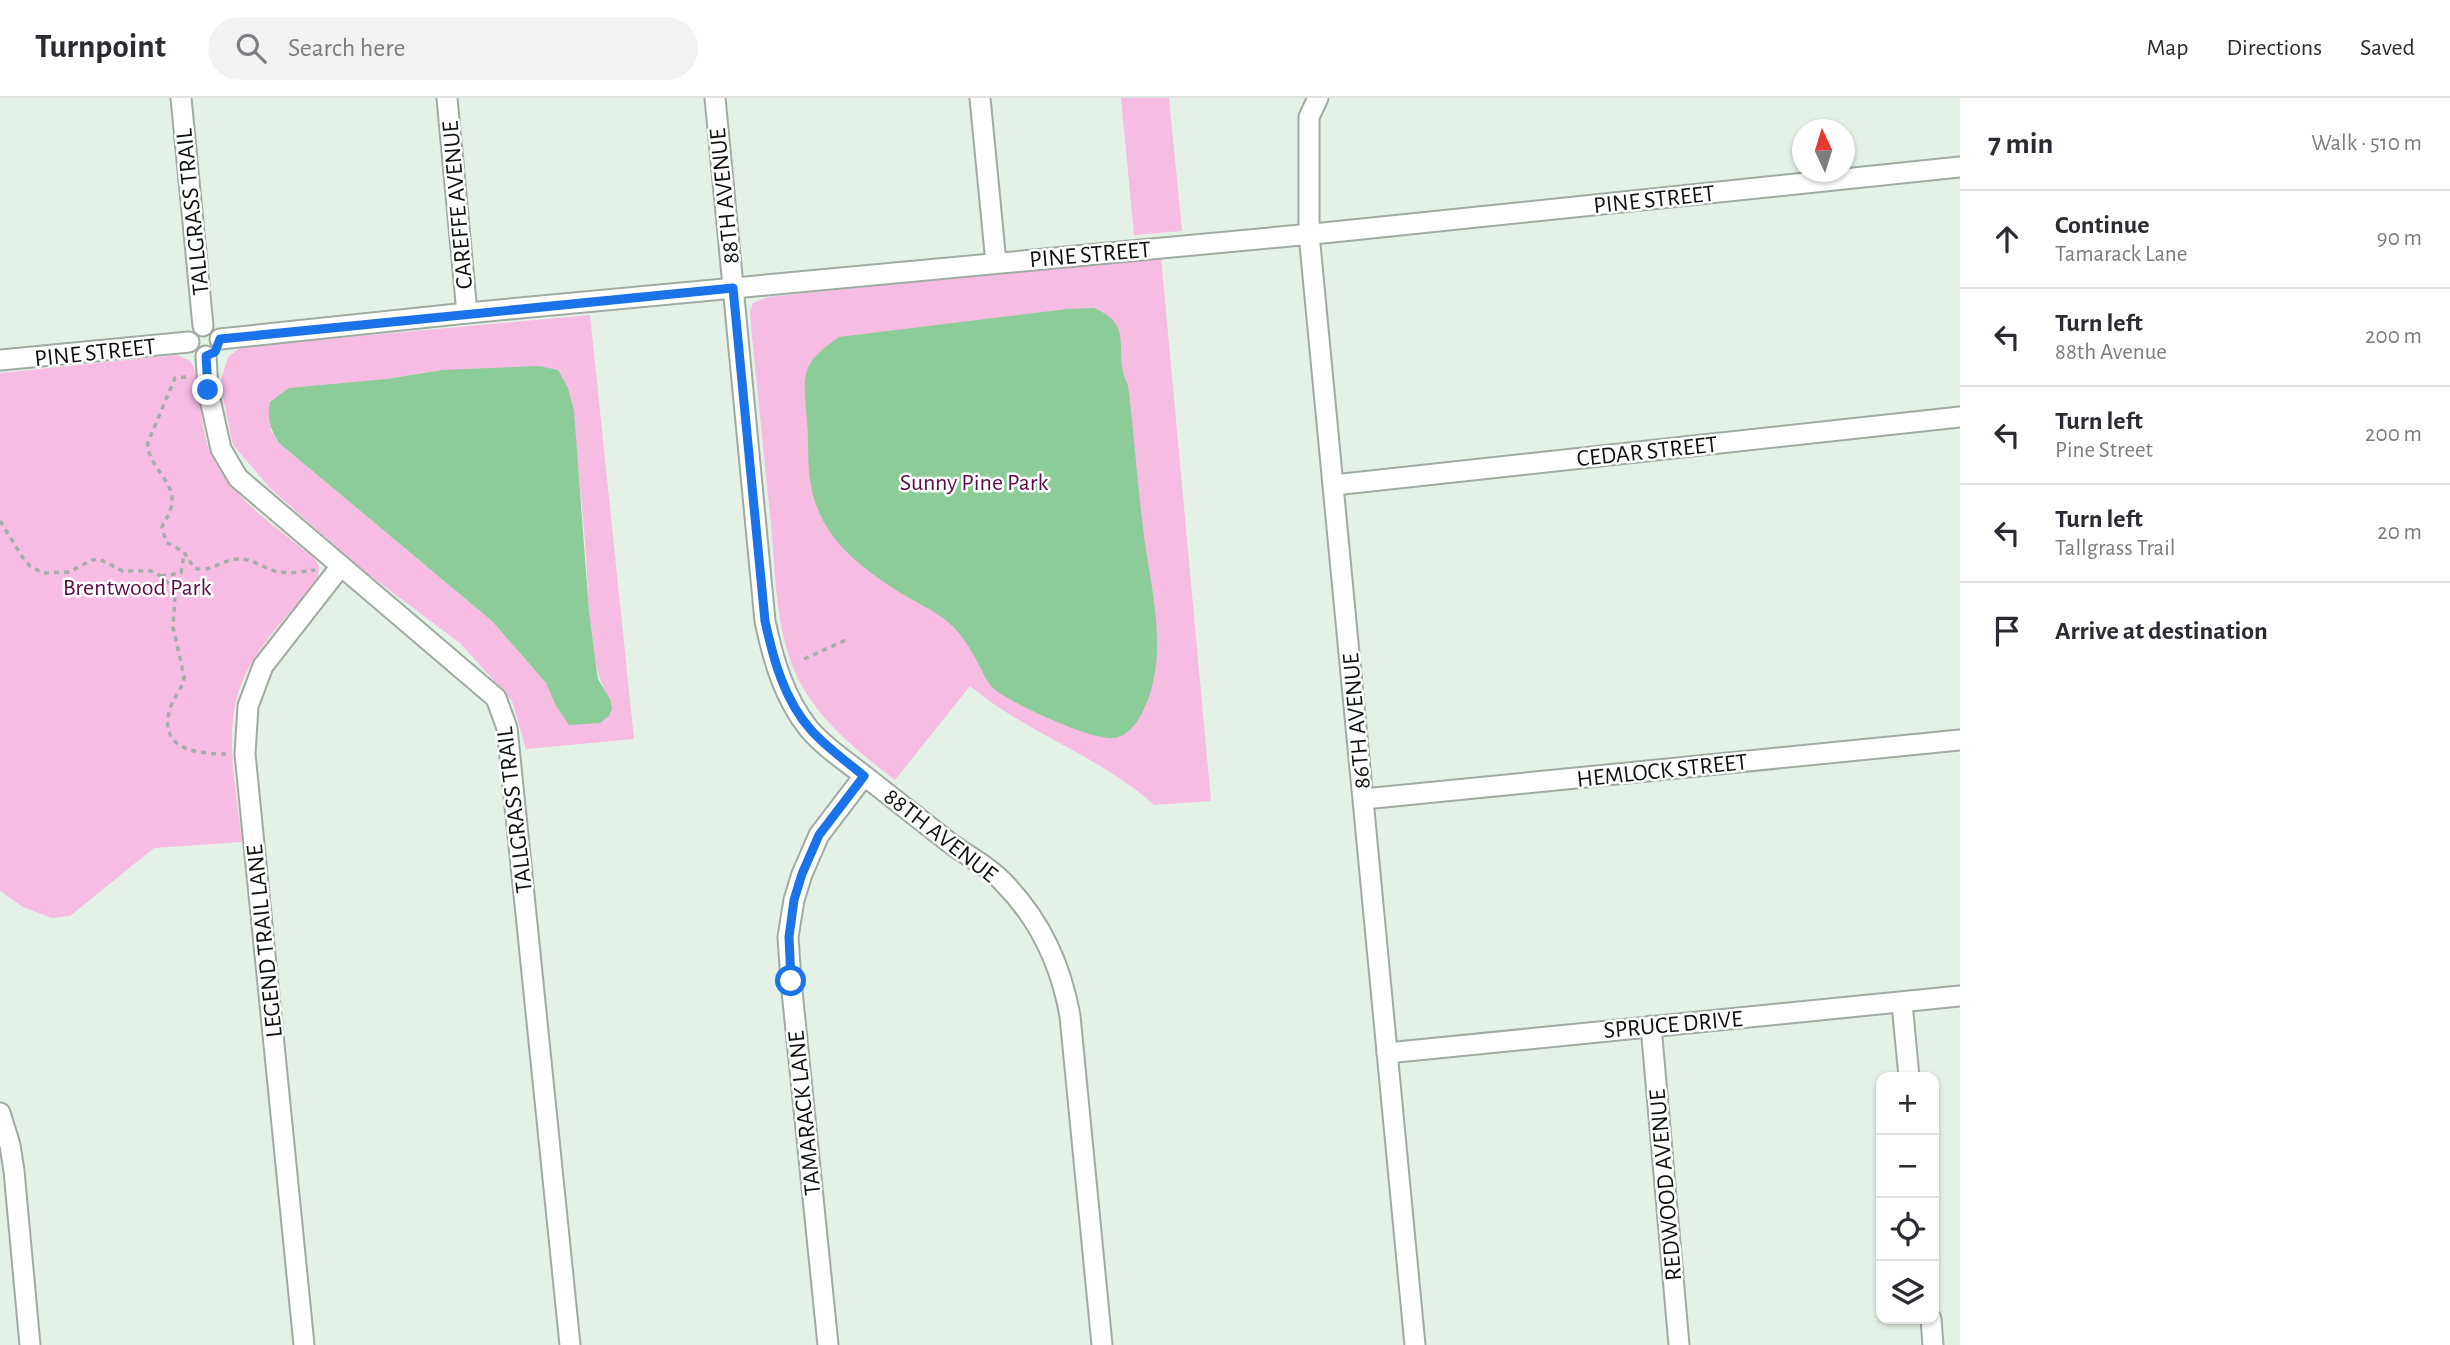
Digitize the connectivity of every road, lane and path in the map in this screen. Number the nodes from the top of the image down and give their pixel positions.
1 (181, 98) edge
2 (447, 98) edge
3 (715, 98) edge
4 (980, 98) edge
5 (1318, 98) edge
6 (1960, 167) edge
7 (1309, 234) junction
8 (996, 263) junction
9 (733, 288) junction
10 (467, 313) junction
11 (203, 326) junction
12 (220, 339) junction
13 (189, 342) junction
14 (206, 356) junction
15 (0, 360) edge
16 (187, 377) dead end
17 (1960, 417) edge
18 (1334, 485) junction
19 (0, 521) edge
20 (184, 552) junction
21 (341, 566) junction
22 (161, 576) junction
23 (846, 640) dead end
24 (804, 659) dead end
25 (1960, 740) edge
26 (245, 754) junction
27 (864, 776) junction
28 (1364, 799) junction
29 (1960, 996) edge
30 (1902, 1003) junction
31 (1651, 1026) junction
32 (1387, 1053) junction
33 (1909, 1072) edge
34 (0, 1113) edge
35 (1932, 1324) edge
36 (30, 1345) edge
37 (304, 1345) edge
38 (570, 1345) edge
39 (828, 1345) edge
40 (1102, 1345) edge
41 (1415, 1345) edge
42 (1679, 1345) edge
43 (1934, 1345) edge

1 - 11 street, TALLGRASS TRAIL
2 - 10 street, CAREFFE AVENUE
3 - 9 street, 88TH AVENUE
4 - 8 street
5 - 7 street, 86TH AVENUE
6 - 7 street, PINE STREET
7 - 8 street, PINE STREET
7 - 18 street, 86TH AVENUE
8 - 9 street, PINE STREET
9 - 10 street, PINE STREET
9 - 27 street, 88TH AVENUE
10 - 12 street, PINE STREET
11 - 12 street
11 - 13 street
12 - 14 street
13 - 14 street
13 - 15 street, PINE STREET
14 - 21 street, TALLGRASS TRAIL
16 - 20 path
17 - 18 street, CEDAR STREET
18 - 28 street, 86TH AVENUE
19 - 22 path
20 - 21 path
20 - 22 path
21 - 26 street, LEGEND TRAIL LANE
21 - 38 street, TALLGRASS TRAIL
22 - 26 path
23 - 24 path
25 - 28 street, HEMLOCK STREET
26 - 37 street, LEGEND TRAIL LANE
27 - 39 street, TAMARACK LANE
27 - 40 street, 88TH AVENUE
28 - 32 street, 86TH AVENUE
29 - 30 street, SPRUCE DRIVE
30 - 31 street, SPRUCE DRIVE
30 - 33 street
31 - 32 street, SPRUCE DRIVE
31 - 42 street, REDWOOD AVENUE
32 - 41 street, 86TH AVENUE
34 - 36 street
35 - 43 street

